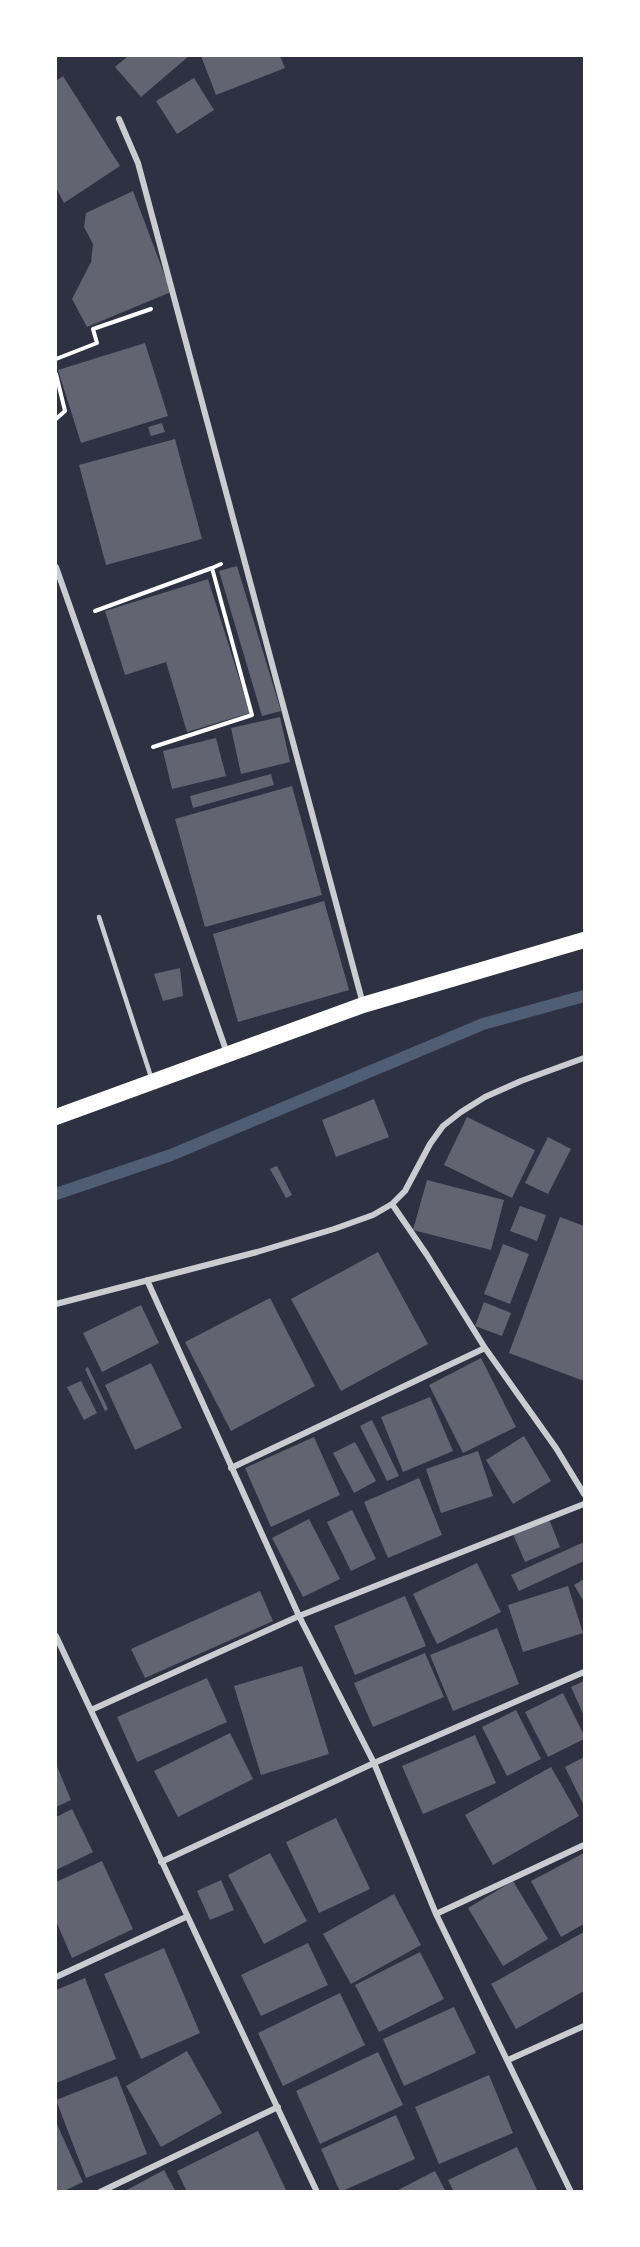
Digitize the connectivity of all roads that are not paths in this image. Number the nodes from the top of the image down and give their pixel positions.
1 (119, 119) dead end
2 (56, 567) edge
3 (99, 917) dead end
4 (585, 940) edge
5 (363, 1005) junction
6 (227, 1054) junction
7 (585, 1058) edge
8 (153, 1081) junction
9 (56, 1117) edge
10 (392, 1204) junction
11 (147, 1280) junction
12 (56, 1304) edge
13 (485, 1348) junction
14 (231, 1468) junction
15 (585, 1494) edge
16 (585, 1504) edge
17 (298, 1616) junction
18 (56, 1636) edge
19 (585, 1672) edge
20 (91, 1710) junction
21 (374, 1763) junction
22 (585, 1845) edge
23 (161, 1862) junction
24 (436, 1914) junction
25 (186, 1917) junction
26 (56, 1977) edge
27 (585, 2025) edge
28 (508, 2060) junction
29 (278, 2107) junction
30 (100, 2192) edge
31 (317, 2192) edge
32 (571, 2192) edge

1 - 5 street
2 - 6 street
3 - 8 lane
4 - 5 highway
5 - 6 highway
6 - 8 highway
7 - 10 street
8 - 9 highway
10 - 11 street
10 - 13 street
11 - 12 street
11 - 14 street
13 - 14 street
13 - 15 street
14 - 17 street
16 - 17 street
17 - 20 street
17 - 21 street
18 - 20 street
19 - 21 street
20 - 23 street
21 - 23 street
21 - 24 street
22 - 24 street
23 - 25 street
24 - 28 street
25 - 26 street
25 - 29 street
27 - 28 street
28 - 32 street
29 - 30 street
29 - 31 street

